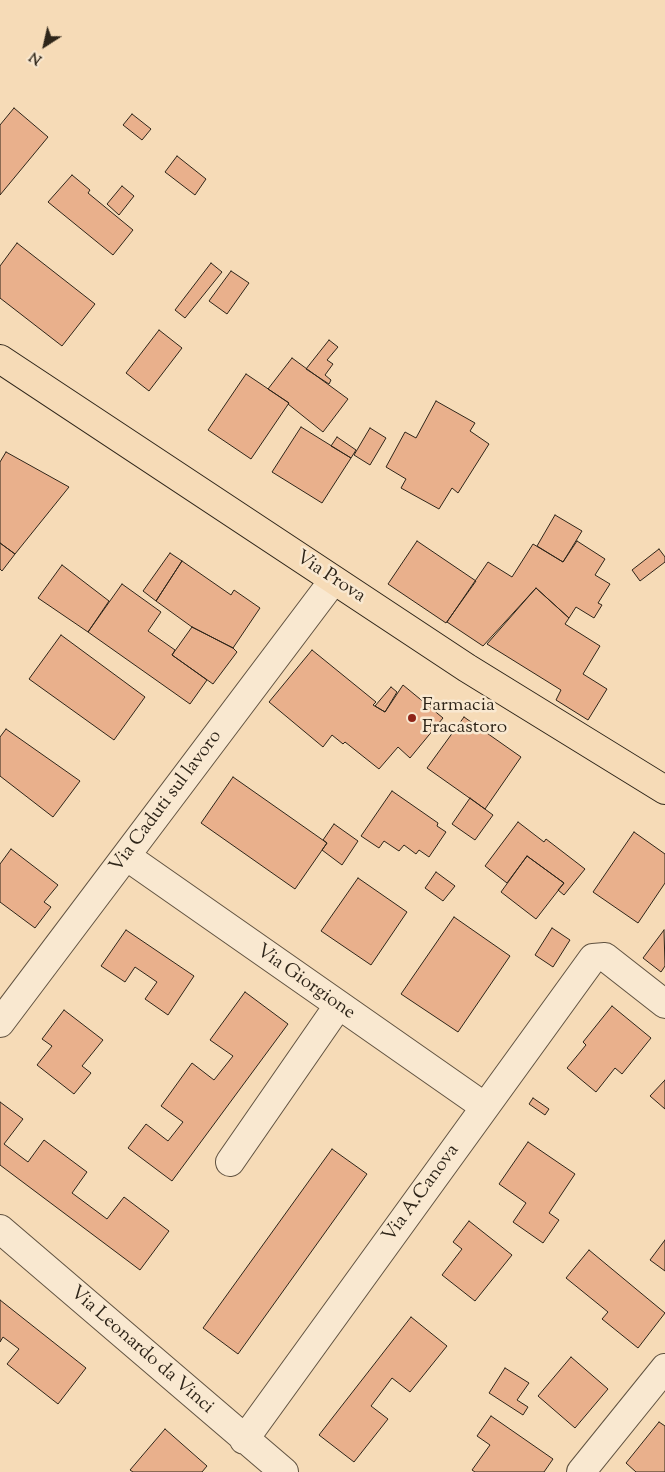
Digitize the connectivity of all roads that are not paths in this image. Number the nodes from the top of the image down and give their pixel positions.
1 (0, 359) edge
2 (333, 581) junction
3 (665, 790) edge
4 (126, 856) junction
5 (665, 1004) edge
6 (338, 1006) junction
7 (0, 1023) edge
8 (485, 1107) junction
9 (230, 1162) dead end
10 (0, 1229) edge
11 (665, 1368) edge
12 (244, 1440) junction
13 (284, 1472) edge
14 (581, 1472) edge

1 - 2 main road, Via Prova
2 - 3 main road, Via Prova
2 - 4 street, Via Caduti sul lavoro
4 - 6 street, Via Giorgione
4 - 7 street, Via Caduti sul lavoro
5 - 8 street, Via A.Canova
6 - 8 street, Via Giorgione
6 - 9 street
8 - 12 street, Via A.Canova
10 - 12 street, Via Leonardo da Vinci
11 - 14 street
12 - 13 street, Via Leonardo da Vinci

